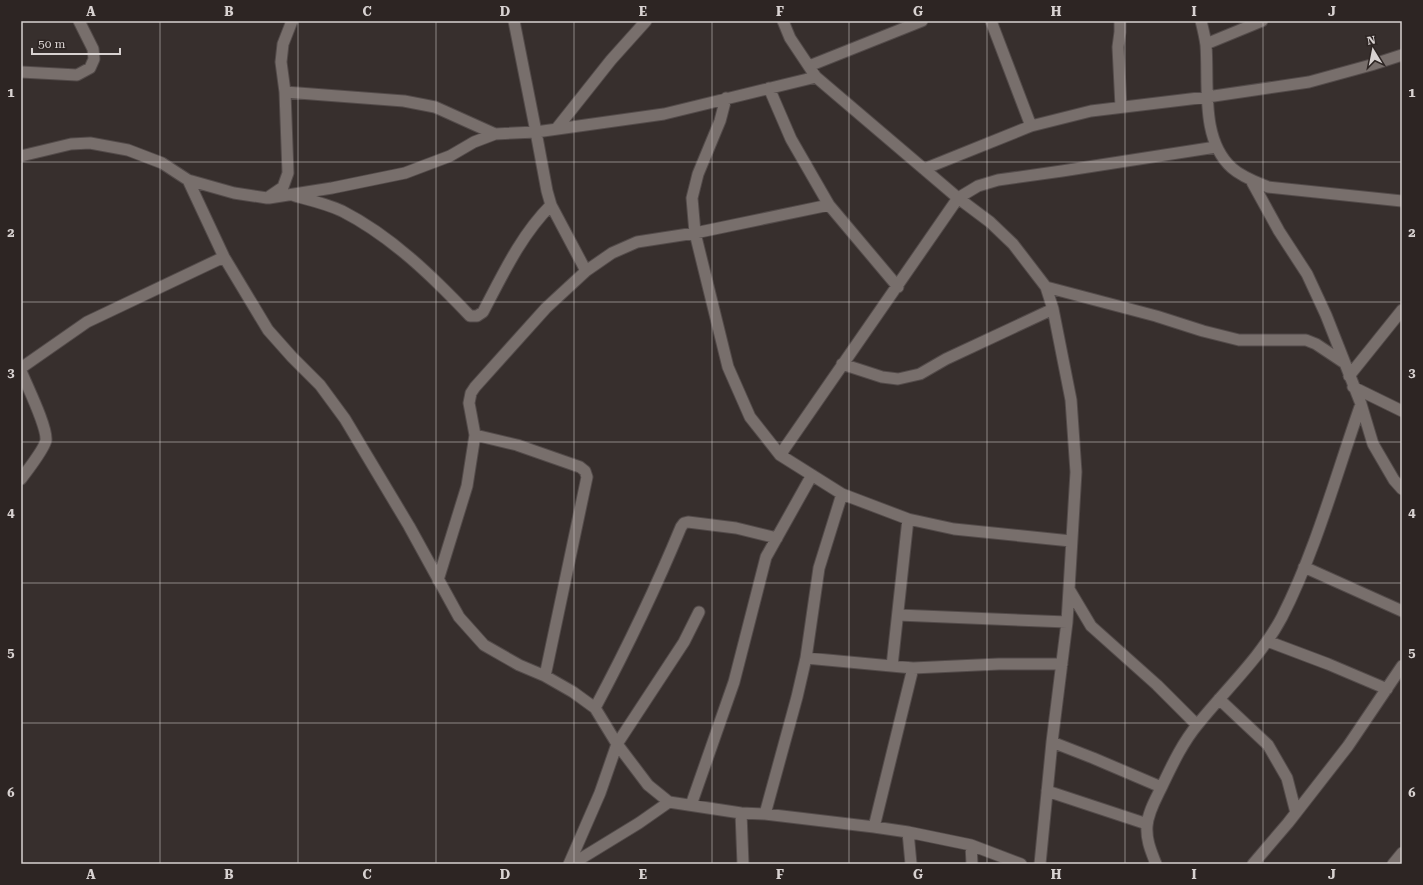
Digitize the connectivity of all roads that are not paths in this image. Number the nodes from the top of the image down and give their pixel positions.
1 (79, 21) edge
2 (292, 21) edge
3 (514, 21) edge
4 (646, 21) edge
5 (783, 21) edge
6 (922, 21) edge
7 (991, 21) edge
8 (1120, 21) edge
9 (1201, 21) edge
10 (1262, 21) edge
11 (1206, 44) junction
12 (1402, 55) edge
13 (809, 66) junction
14 (21, 72) edge
15 (816, 77) junction
16 (769, 88) junction
17 (285, 92) junction
18 (1207, 97) junction
19 (726, 98) junction
20 (1121, 107) junction
21 (1031, 126) junction
22 (557, 128) junction
23 (536, 132) junction
24 (495, 134) junction
25 (1216, 147) junction
26 (21, 156) edge
27 (924, 169) junction
28 (188, 180) junction
29 (1251, 180) junction
30 (289, 195) junction
31 (266, 198) junction
32 (958, 198) junction
33 (1402, 201) edge
34 (552, 205) junction
35 (829, 205) junction
36 (694, 233) junction
37 (224, 257) junction
38 (586, 271) junction
39 (898, 287) junction
40 (1046, 287) junction
41 (1053, 309) junction
42 (1402, 310) edge
43 (1343, 362) junction
44 (842, 364) junction
45 (21, 369) edge
46 (1351, 382) junction
47 (1361, 404) junction
48 (1402, 411) edge
49 (475, 435) junction
50 (780, 455) junction
51 (812, 475) junction
52 (21, 479) edge
53 (1402, 489) edge
54 (842, 494) junction
55 (908, 519) junction
56 (777, 538) junction
57 (1071, 541) junction
58 (1304, 567) junction
59 (438, 580) junction
60 (1069, 589) junction
61 (1402, 611) edge
62 (699, 612) dead end
63 (898, 615) junction
64 (1067, 622) junction
65 (1268, 641) junction
66 (806, 658) junction
67 (1062, 664) junction
68 (892, 666) junction
69 (1402, 666) edge
70 (913, 668) junction
71 (545, 676) junction
72 (1387, 689) junction
73 (1219, 699) junction
74 (595, 708) junction
75 (1197, 725) junction
76 (1052, 742) junction
77 (617, 744) junction
78 (1161, 787) junction
79 (1047, 791) junction
80 (669, 802) junction
81 (691, 805) junction
82 (741, 813) junction
83 (1296, 813) junction
84 (765, 814) junction
85 (1147, 824) junction
86 (874, 827) junction
87 (908, 832) junction
88 (971, 845) junction
89 (1402, 854) edge
90 (569, 864) edge
91 (572, 864) edge
92 (743, 864) edge
93 (911, 864) edge
94 (972, 864) edge
95 (1021, 864) edge
96 (1040, 864) edge
97 (1156, 864) edge
98 (1254, 864) edge
99 (1393, 864) edge

1 - 14 street
2 - 17 street
3 - 23 street
4 - 22 street
5 - 13 street
6 - 13 street
7 - 21 street
8 - 20 street
9 - 11 street
10 - 11 street
11 - 18 street
12 - 18 street
13 - 15 street
15 - 16 street
15 - 27 street
16 - 19 street
16 - 35 street
17 - 24 street
17 - 31 street
18 - 20 street
18 - 25 street
19 - 22 street
19 - 36 street
20 - 21 street
21 - 27 street
22 - 23 street
23 - 24 street
23 - 34 street
24 - 30 street
25 - 29 street
25 - 32 street
26 - 28 street
27 - 32 street
28 - 31 street
28 - 37 street
29 - 33 street
29 - 43 street
30 - 31 street
30 - 34 street
32 - 39 street
32 - 40 street
34 - 38 street
35 - 36 street
35 - 39 street
36 - 38 street
36 - 50 street
37 - 45 street
37 - 59 street
38 - 49 street
39 - 44 street
40 - 41 street
40 - 43 street
41 - 44 street
41 - 57 street
42 - 46 street
43 - 46 street
44 - 50 street
45 - 52 street
46 - 47 street
46 - 48 street
47 - 53 street
47 - 58 street
49 - 59 street
49 - 71 street
50 - 51 street
51 - 54 street
51 - 56 street
54 - 55 street
54 - 66 street
55 - 57 street
55 - 63 street
56 - 74 street
56 - 81 street
57 - 60 street
58 - 61 street
58 - 65 street
59 - 71 street
60 - 64 street
60 - 75 street
62 - 77 street
63 - 64 street
63 - 68 street
64 - 67 street
65 - 72 street
65 - 73 street
66 - 68 street
66 - 84 street
67 - 70 street
67 - 76 street
68 - 70 street
69 - 72 street
70 - 86 street
71 - 74 street
72 - 83 street
73 - 75 street
73 - 83 street
74 - 77 street
75 - 78 street
76 - 78 street
76 - 79 street
77 - 80 street
77 - 90 street
78 - 85 street
79 - 85 street
79 - 96 street
80 - 81 street
80 - 91 street
81 - 82 street
82 - 84 street
82 - 92 street
83 - 98 street
84 - 86 street
85 - 97 street
86 - 87 street
87 - 88 street
87 - 93 street
88 - 94 street
88 - 95 street
89 - 99 street

